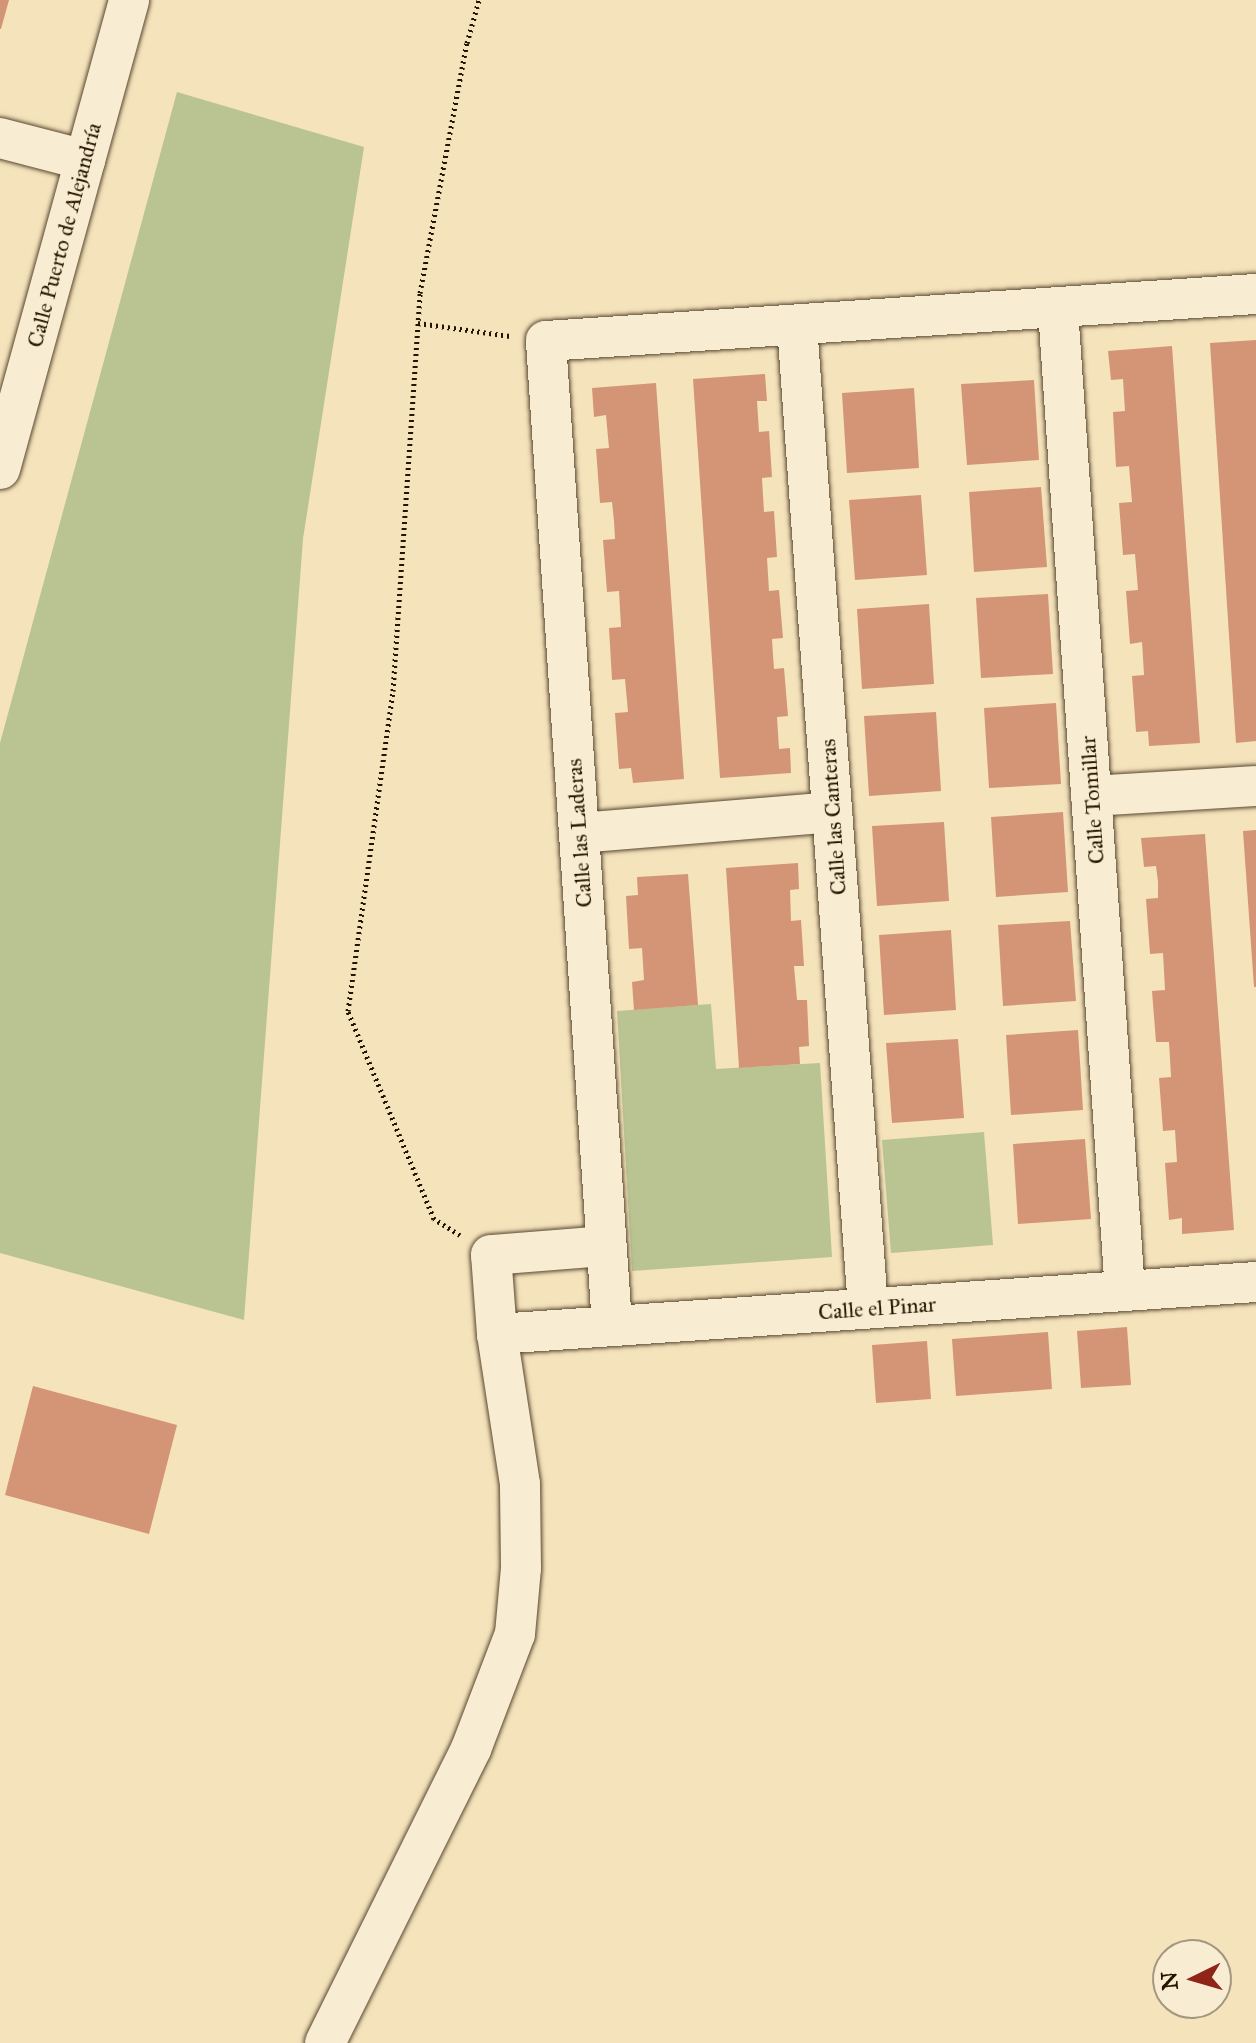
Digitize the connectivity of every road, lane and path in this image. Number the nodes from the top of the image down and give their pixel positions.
1 (129, 0) edge
2 (479, 0) edge
3 (0, 138) edge
4 (85, 160) junction
5 (1256, 294) edge
6 (1058, 309) junction
7 (418, 323) junction
8 (797, 325) junction
9 (546, 341) junction
10 (0, 469) edge
11 (1256, 786) edge
12 (1091, 796) junction
13 (832, 812) junction
14 (579, 833) junction
15 (606, 1246) junction
16 (491, 1255) junction
17 (1256, 1282) edge
18 (1125, 1291) junction
19 (868, 1308) junction
20 (612, 1325) junction
21 (497, 1334) junction
22 (325, 2043) edge

1 - 4 street, Calle Puerto de Alejandría
2 - 7 path
3 - 4 street
4 - 10 street, Calle Puerto de Alejandría
5 - 6 street
6 - 8 street
6 - 12 street, Calle Tomillar
7 - 9 path
7 - 16 path
8 - 9 street
8 - 13 street, Calle las Canteras
9 - 14 street, Calle las Laderas
11 - 12 street
12 - 18 street, Calle Tomillar
13 - 14 street
13 - 19 street, Calle las Canteras
14 - 15 street, Calle las Laderas
15 - 16 street
15 - 20 street, Calle las Laderas
16 - 21 street
17 - 18 street, Calle el Pinar
18 - 19 street, Calle el Pinar
19 - 20 street, Calle el Pinar
20 - 21 street, Calle el Pinar
21 - 22 street

